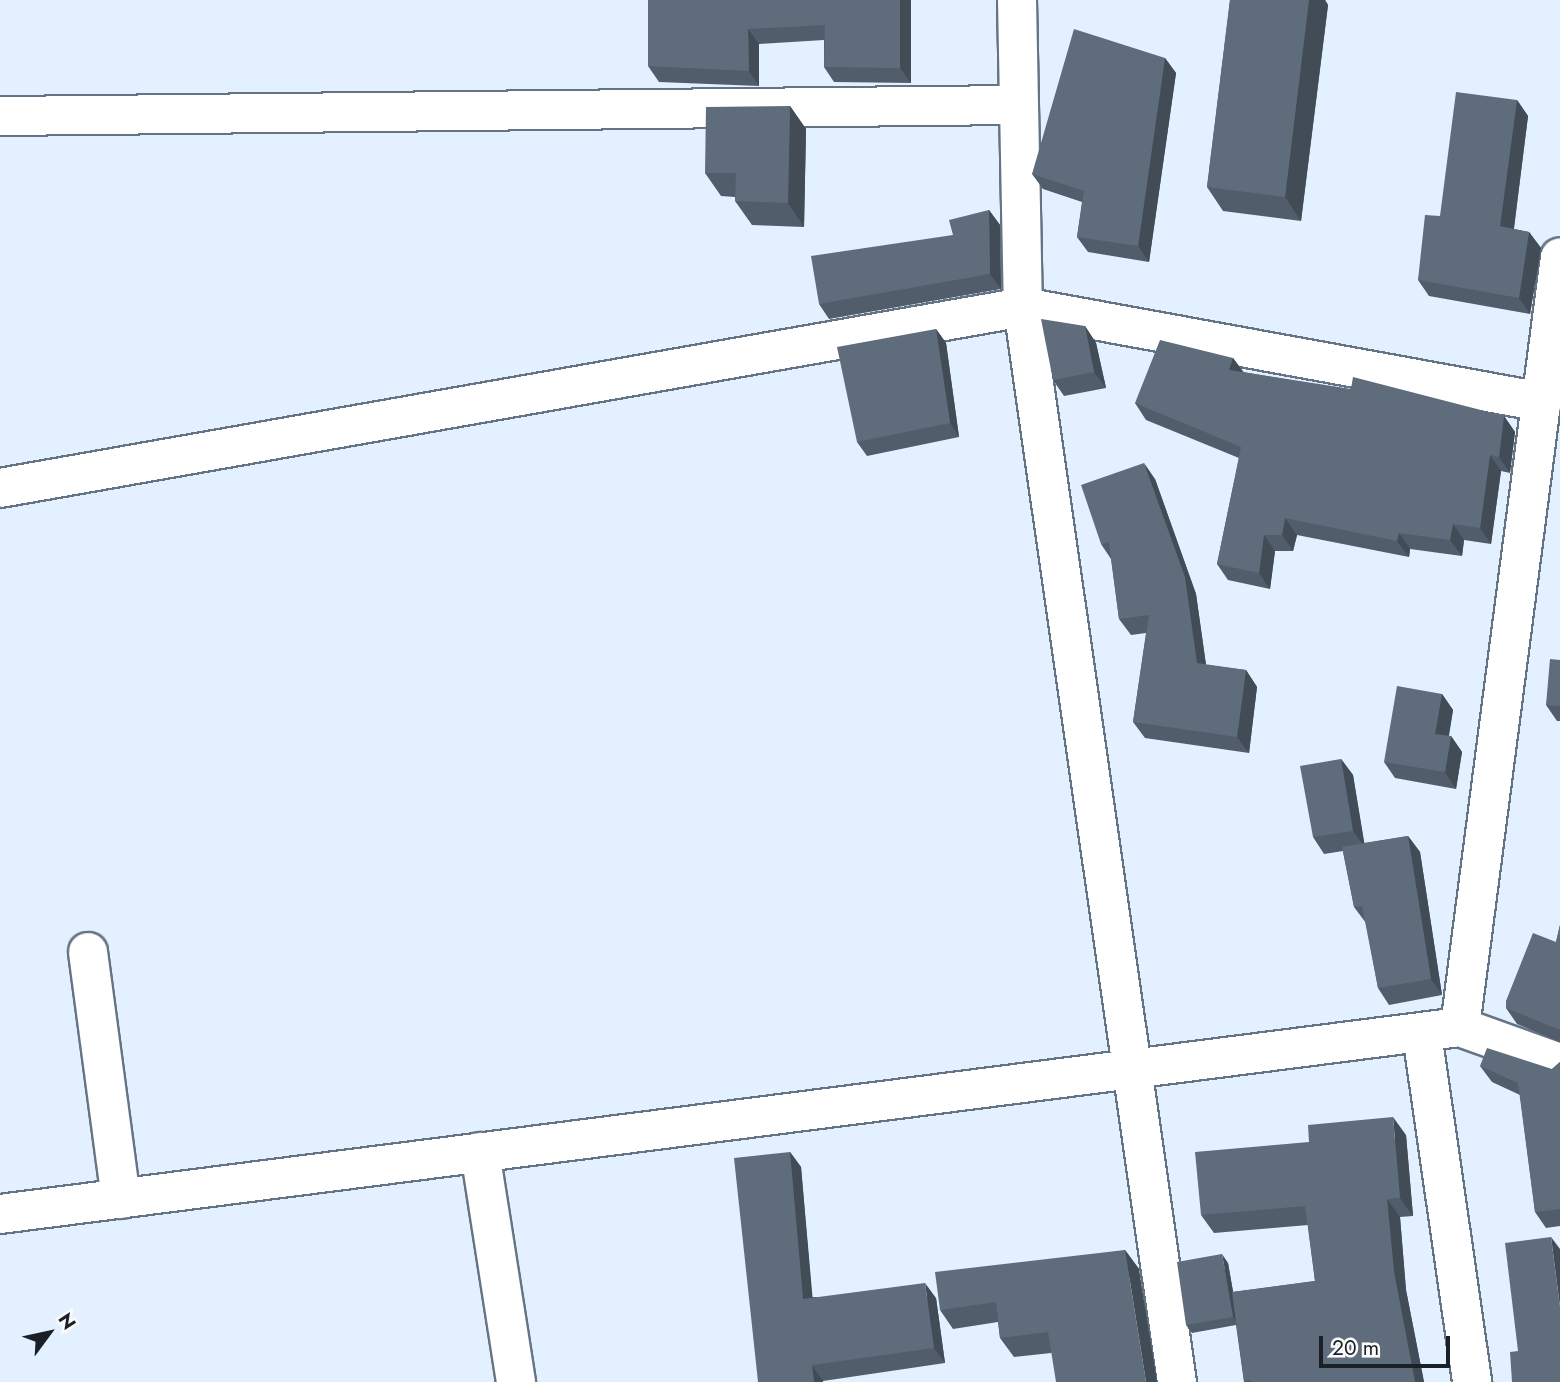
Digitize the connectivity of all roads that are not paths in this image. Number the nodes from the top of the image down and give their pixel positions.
1 (1017, 0) edge
2 (1017, 105) junction
3 (0, 116) edge
4 (1560, 257) edge
5 (1023, 307) junction
6 (1542, 402) junction
7 (0, 488) edge
8 (88, 952) dead end
9 (1460, 1027) junction
10 (1422, 1034) junction
11 (1560, 1063) edge
12 (1130, 1068) junction
13 (480, 1152) junction
14 (121, 1199) junction
15 (0, 1214) edge
16 (516, 1382) edge
17 (1177, 1382) edge
18 (1472, 1382) edge

1 - 2 street
2 - 3 street
2 - 5 street
4 - 6 street
5 - 6 street
5 - 7 street
5 - 12 street
6 - 9 street
8 - 14 street
9 - 10 street
9 - 11 street
10 - 12 street
10 - 18 street
12 - 13 street
12 - 17 street
13 - 14 street
13 - 16 street
14 - 15 street

